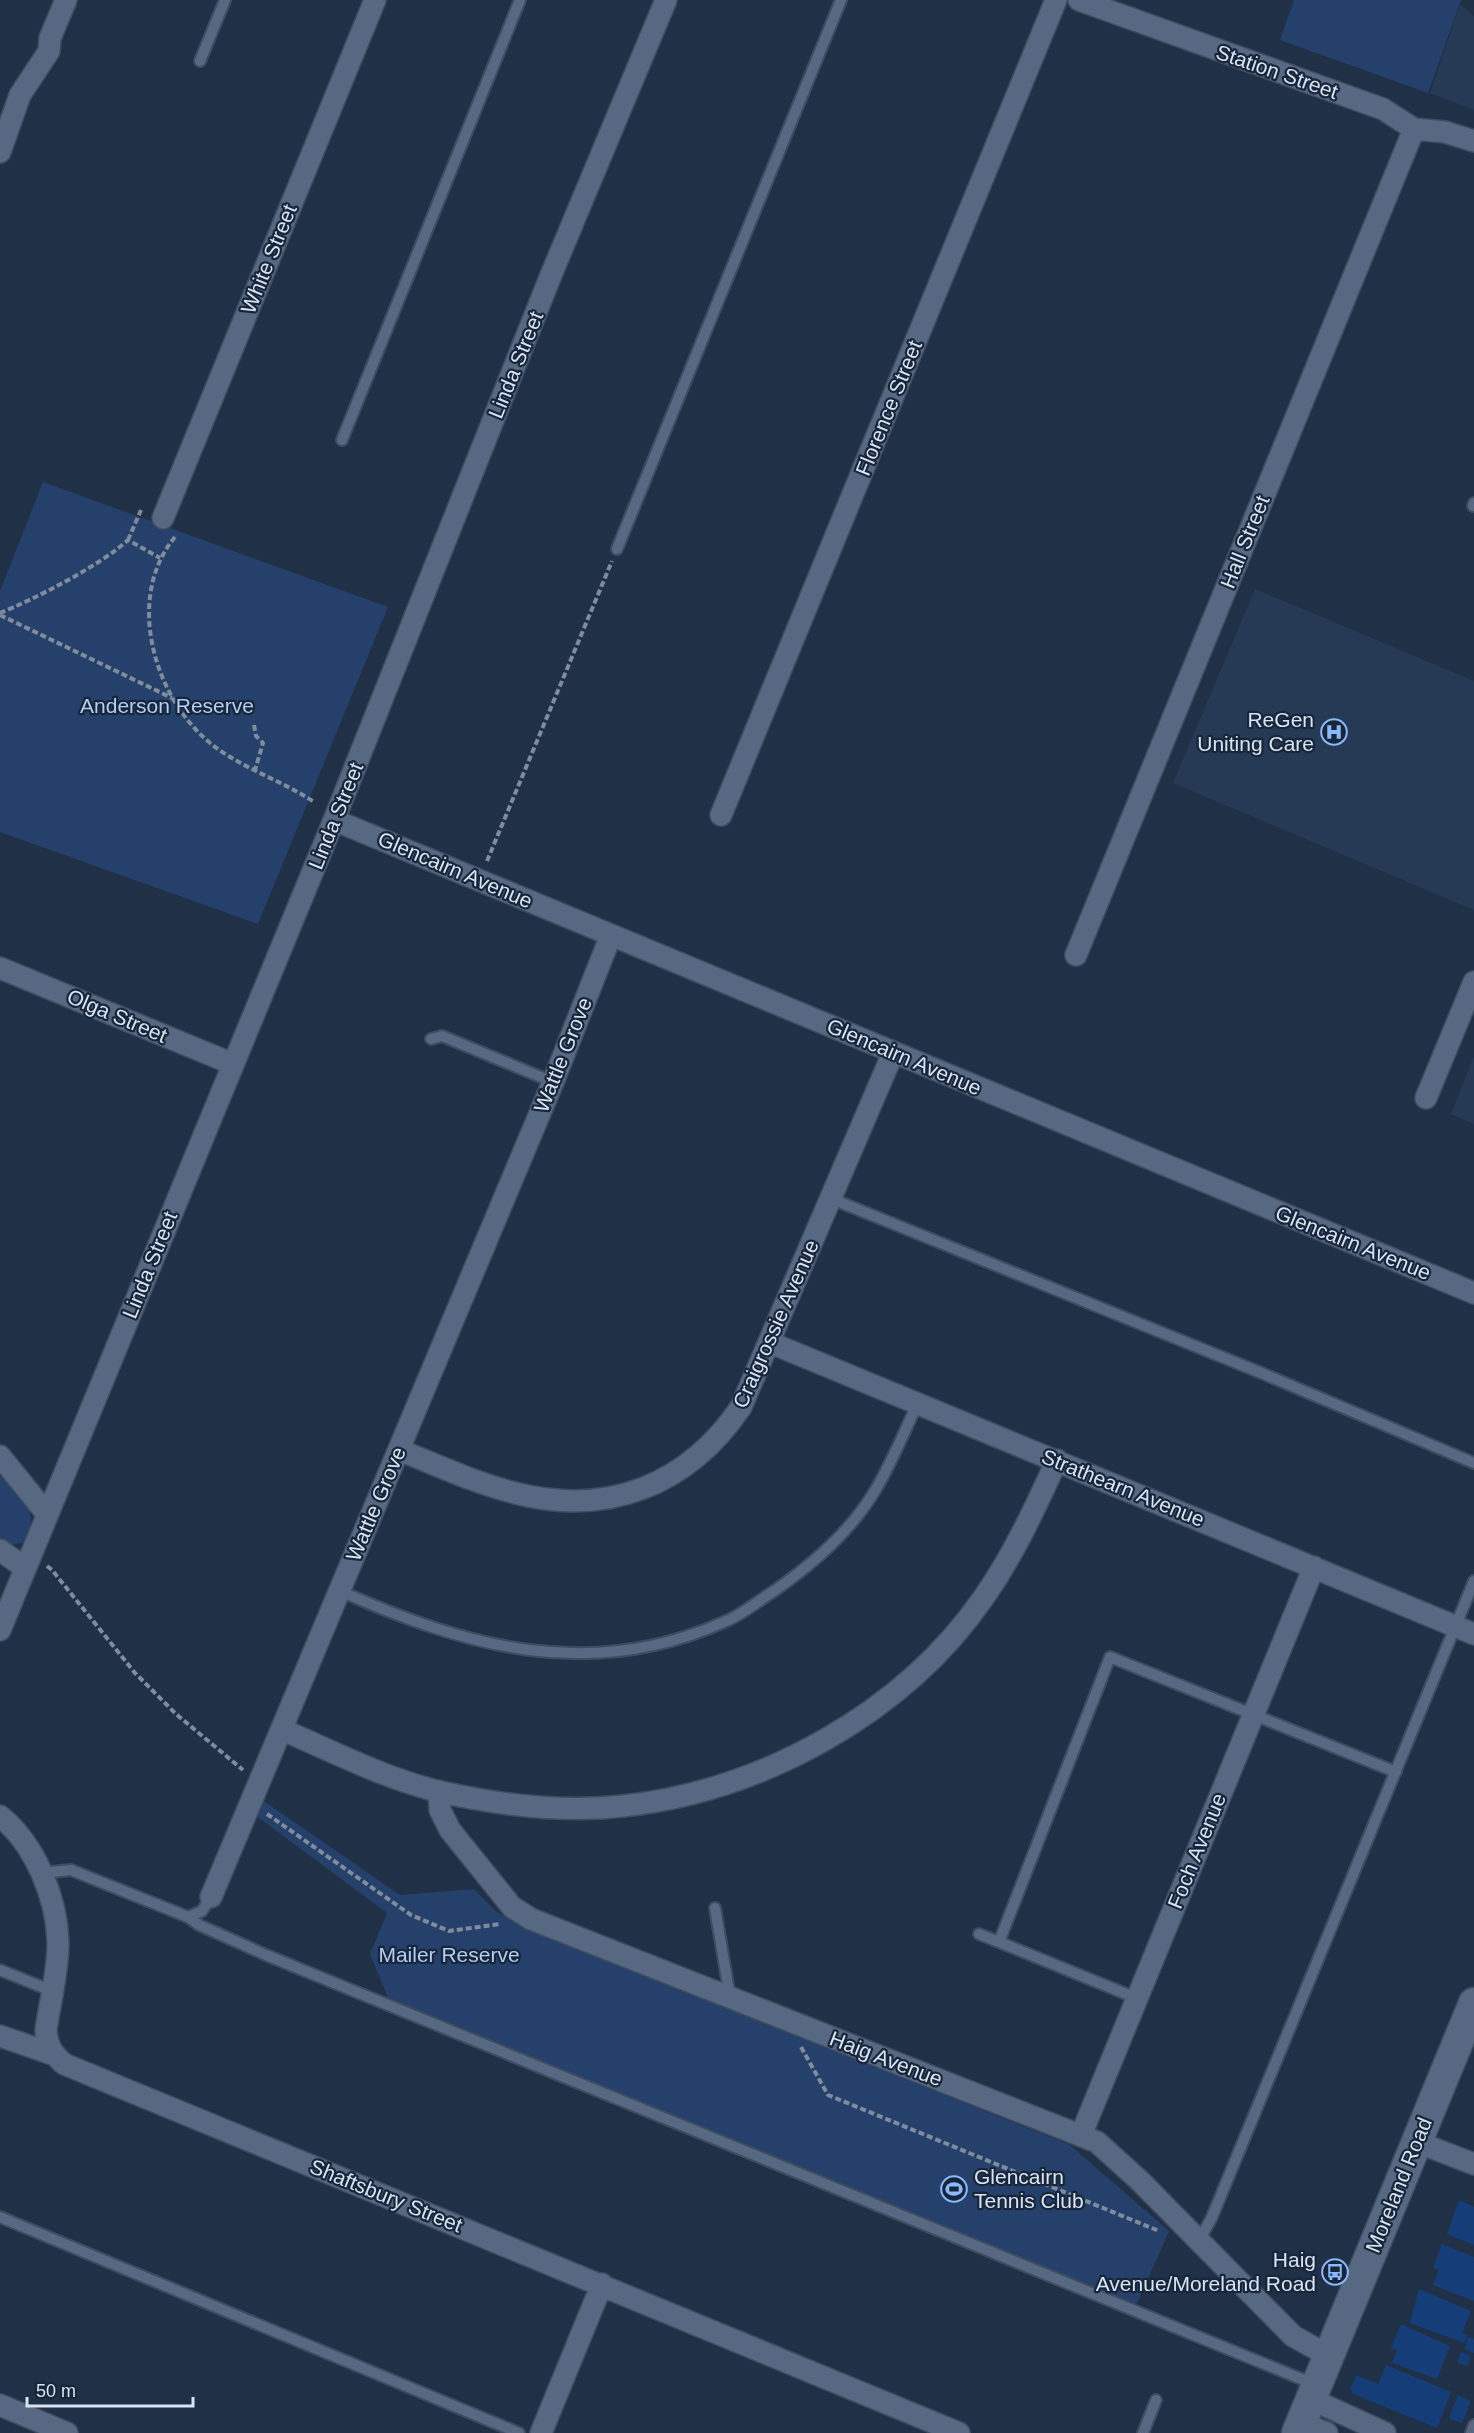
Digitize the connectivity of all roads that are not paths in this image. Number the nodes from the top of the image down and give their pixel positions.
1 (66, 0) edge
2 (225, 0) edge
3 (375, 0) edge
4 (520, 0) edge
5 (666, 0) edge
6 (841, 0) edge
7 (1056, 0) edge
8 (1078, 0) edge
9 (200, 61) dead end
10 (1414, 129) junction
11 (1474, 141) edge
12 (0, 152) edge
13 (342, 440) dead end
14 (163, 518) dead end
15 (616, 549) road end
16 (721, 815) dead end
17 (334, 820) junction
18 (611, 935) junction
19 (1076, 955) dead end
20 (0, 968) edge
21 (1474, 982) edge
22 (431, 1039) dead end
23 (893, 1053) junction
24 (233, 1064) junction
25 (553, 1082) junction
26 (1426, 1098) dead end
27 (832, 1199) junction
28 (1474, 1293) edge
29 (771, 1342) junction
30 (918, 1403) junction
31 (399, 1450) junction
32 (0, 1456) edge
33 (1057, 1461) junction
34 (1474, 1463) edge
35 (47, 1514) junction
36 (0, 1550) edge
37 (27, 1562) junction
38 (1314, 1567) junction
39 (1474, 1581) edge
40 (340, 1591) junction
41 (0, 1630) edge
42 (1465, 1630) edge
43 (1254, 1713) junction
44 (283, 1730) junction
45 (1396, 1772) junction
46 (438, 1791) junction
47 (0, 1816) edge
48 (41, 1874) junction
49 (211, 1897) joint
50 (715, 1908) dead end
51 (188, 1917) junction
52 (979, 1934) dead end
53 (999, 1942) junction
54 (0, 1970) edge
55 (52, 1991) junction
56 (729, 1997) junction
57 (1136, 1998) junction
58 (1474, 2003) edge
59 (0, 2036) edge
60 (52, 2054) junction
61 (1082, 2135) junction
62 (1417, 2142) junction
63 (1474, 2164) edge
64 (0, 2217) edge
65 (1199, 2241) junction
66 (602, 2284) junction
67 (1329, 2356) junction
68 (1156, 2400) dead end
69 (0, 2405) edge
70 (1310, 2415) edge
71 (1474, 2425) edge
72 (1375, 2431) edge
73 (68, 2433) edge
74 (519, 2433) edge
75 (541, 2433) edge
76 (959, 2433) edge
77 (1143, 2433) edge
78 (1471, 2433) edge

1 - 12 street
2 - 9 lane
3 - 14 street, White Street
4 - 13 lane
5 - 17 street, Linda Street
6 - 15 lane
7 - 16 street, Florence Street
8 - 10 street, Station Street
10 - 11 street, Station Street
10 - 19 street, Hall Street
17 - 18 street, Glencairn Avenue
17 - 24 street, Linda Street
18 - 23 street, Glencairn Avenue
18 - 25 street, Wattle Grove
20 - 24 street, Olga Street
21 - 26 street
22 - 25 lane
23 - 27 street, Craigrossie Avenue
23 - 28 street, Glencairn Avenue
24 - 35 street, Linda Street
25 - 31 street, Wattle Grove
27 - 29 street, Craigrossie Avenue
27 - 34 lane
29 - 30 street, Strathearn Avenue
29 - 31 street, Craigrossie Avenue
30 - 33 street, Strathearn Avenue
30 - 40 lane
31 - 40 street, Wattle Grove
32 - 35 street
33 - 38 street, Strathearn Avenue
33 - 46 street
35 - 37 street, Linda Street
36 - 37 street
37 - 41 street, Linda Street
38 - 42 street, Strathearn Avenue
38 - 43 street, Foch Avenue
39 - 42 lane
40 - 44 street, Wattle Grove
42 - 45 lane
43 - 45 lane
43 - 53 lane
43 - 57 street, Foch Avenue
44 - 46 street
44 - 49 street, Wattle Grove
45 - 65 lane
46 - 56 street, Haig Avenue
47 - 48 street
48 - 51 lane
48 - 55 street
49 - 51 lane, Wattle Grove
50 - 56 lane
51 - 70 lane
52 - 53 lane
53 - 57 lane
54 - 55 lane
55 - 60 street
56 - 61 street, Haig Avenue
57 - 61 street, Foch Avenue
58 - 62 main road, Moreland Road
59 - 60 street, Shaftsbury Street
60 - 66 street, Shaftsbury Street
61 - 65 street, Haig Avenue
62 - 63 street
62 - 67 main road, Moreland Road
64 - 74 lane
65 - 67 street, Haig Avenue
66 - 75 street
66 - 76 street, Shaftsbury Street
67 - 70 main road, Moreland Road
68 - 77 lane
69 - 73 street
70 - 72 street
71 - 78 lane

